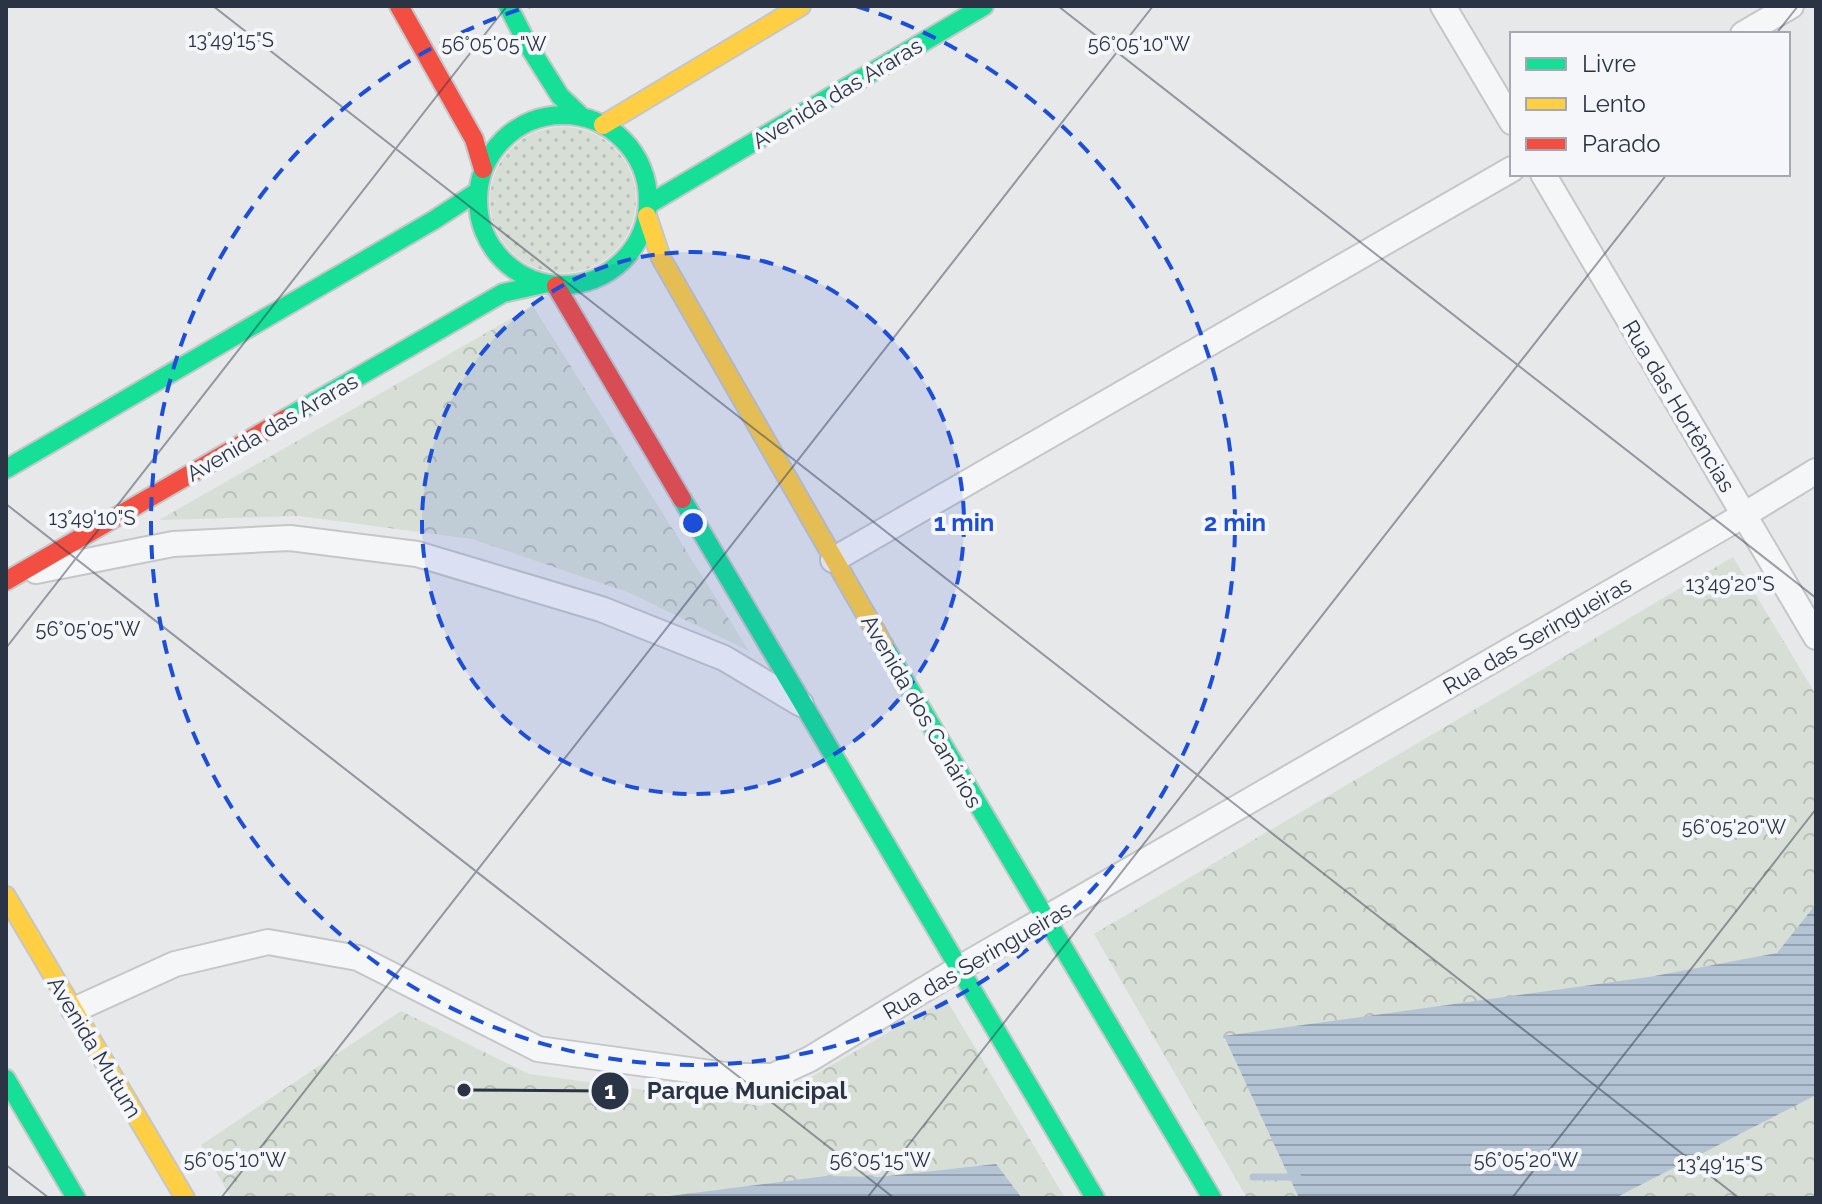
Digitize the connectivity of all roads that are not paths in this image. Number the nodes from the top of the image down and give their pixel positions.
1 (399, 6) edge
2 (508, 6) edge
3 (801, 6) edge
4 (984, 6) edge
5 (1443, 6) edge
6 (1791, 6) edge
7 (1746, 32) edge
8 (582, 117) junction
9 (1510, 119) edge
10 (603, 125) junction
11 (483, 169) junction
12 (1510, 170) edge
13 (1544, 176) edge
14 (477, 192) junction
15 (648, 210) junction
16 (550, 285) junction
17 (6, 469) edge
18 (1816, 471) edge
19 (1744, 515) junction
20 (833, 560) junction
21 (10, 578) edge
22 (1816, 637) edge
23 (804, 706) junction
24 (6, 896) edge
25 (1044, 920) junction
26 (958, 969) junction
27 (74, 1010) junction
28 (6, 1079) edge
29 (76, 1198) edge
30 (185, 1198) edge
31 (1095, 1198) edge
32 (1212, 1198) edge

1 - 11 street
2 - 8 street
3 - 10 street
4 - 15 street, Avenida das Araras
5 - 9 street
6 - 7 street
8 - 10 street
8 - 11 street
10 - 15 street
11 - 14 street
12 - 20 street
13 - 19 street, Rua das Hortências
14 - 16 street
14 - 17 street
15 - 16 street
15 - 20 street, Avenida dos Canários
16 - 21 street, Avenida das Araras
16 - 23 street
18 - 19 street, Rua das Seringueiras
19 - 22 street, Rua das Hortências
19 - 25 street, Rua das Seringueiras
20 - 25 street, Avenida dos Canários
21 - 23 street
23 - 26 street
24 - 27 street, Avenida Mutum
25 - 26 street, Rua das Seringueiras
25 - 32 street, Avenida dos Canários
26 - 27 street, Rua das Seringueiras
26 - 31 street
27 - 30 street, Avenida Mutum
28 - 29 street

